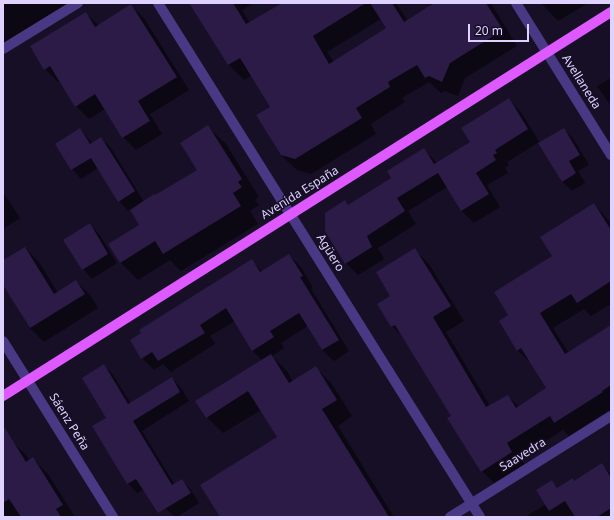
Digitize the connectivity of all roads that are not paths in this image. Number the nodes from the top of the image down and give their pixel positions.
1 (78, 3) edge
2 (158, 3) edge
3 (516, 3) edge
4 (611, 12) edge
5 (3, 49) edge
6 (546, 52) junction
7 (611, 155) edge
8 (291, 214) junction
9 (3, 341) edge
10 (28, 380) junction
11 (3, 396) edge
12 (611, 416) edge
13 (471, 504) junction
14 (113, 517) edge
15 (450, 517) edge
16 (480, 517) edge

1 - 5 street
2 - 8 street, Agüero
3 - 6 street, Avellaneda
4 - 6 main road, Avenida España
6 - 7 street, Avellaneda
6 - 8 main road, Avenida España
8 - 10 main road, Avenida España
8 - 13 street, Agüero
9 - 10 street, Sáenz Peña
10 - 11 main road, Avenida España
10 - 14 street, Sáenz Peña
12 - 13 street, Saavedra
13 - 15 street, Saavedra
13 - 16 street, Agüero

